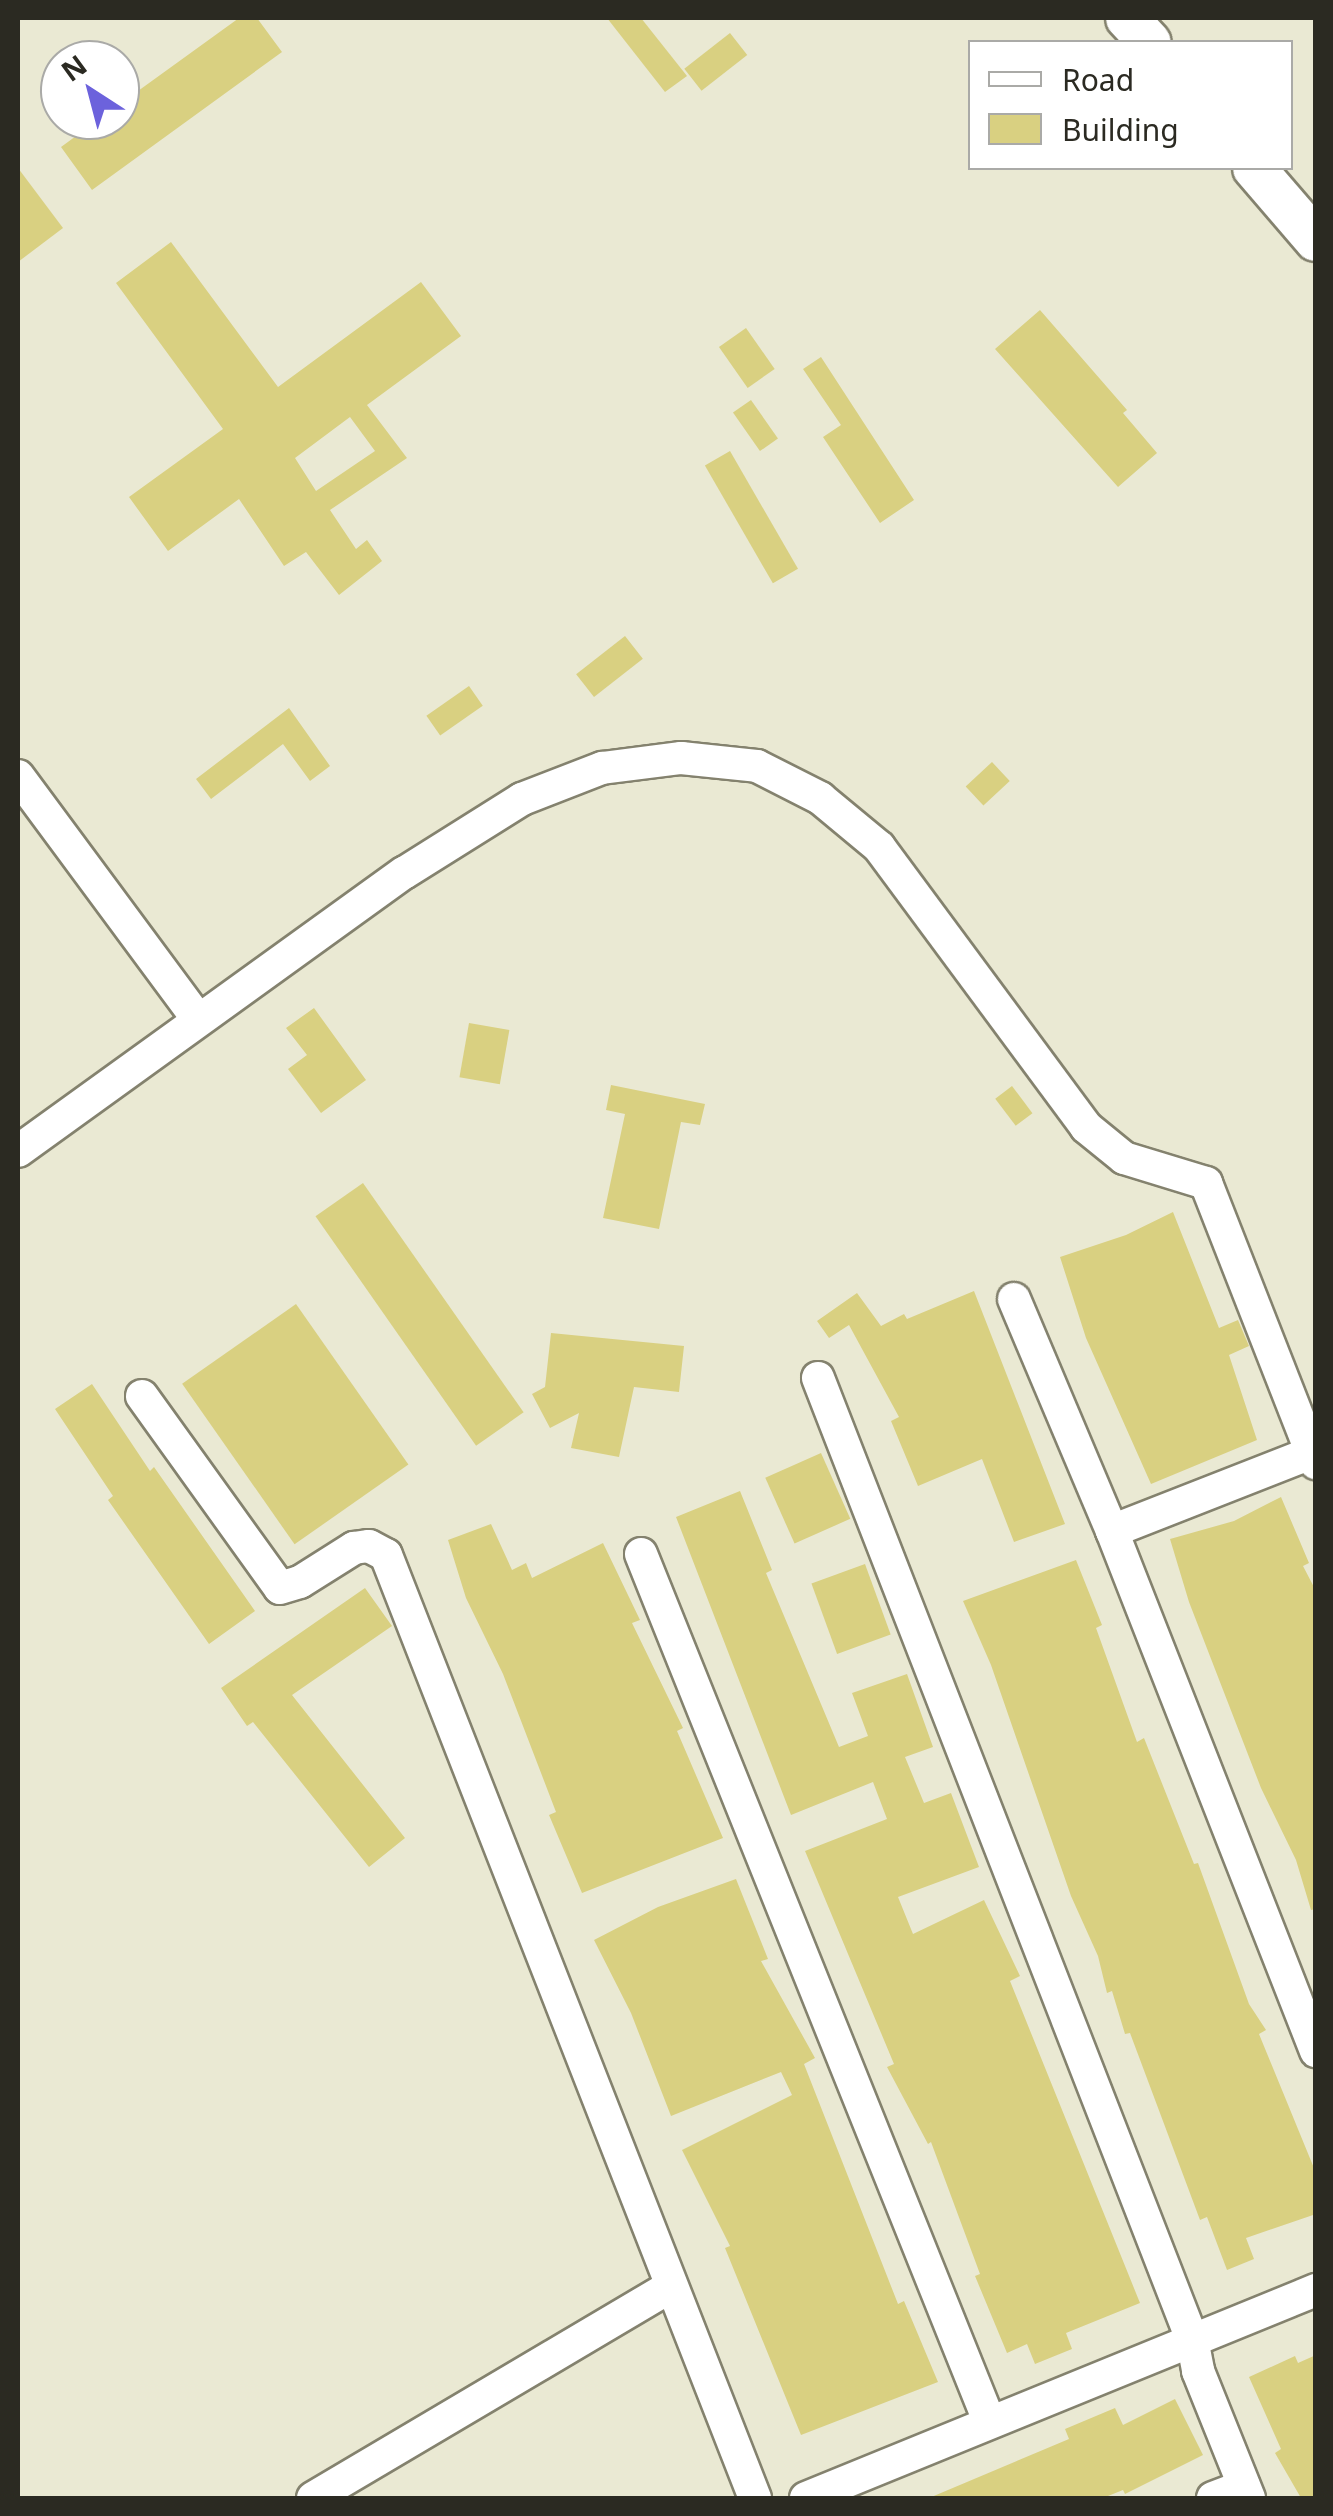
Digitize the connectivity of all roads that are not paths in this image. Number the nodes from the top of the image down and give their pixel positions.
1 (1128, 18) edge
2 (1146, 40) edge
3 (1256, 170) edge
4 (1316, 240) edge
5 (18, 776) edge
6 (198, 1019) junction
7 (18, 1151) edge
8 (1014, 1299) dead end
9 (818, 1378) dead end
10 (142, 1396) dead end
11 (1314, 1458) edge
12 (1112, 1531) junction
13 (641, 1554) dead end
14 (1316, 2051) edge
15 (671, 2286) junction
16 (1316, 2290) edge
17 (1192, 2339) junction
18 (990, 2421) junction
19 (1247, 2492) edge
20 (313, 2498) edge
21 (755, 2498) edge
22 (806, 2498) edge
23 (1212, 2498) edge

1 - 2 main road
3 - 4 main road
5 - 6 street
6 - 7 street
6 - 11 street
8 - 12 street
9 - 17 street
10 - 15 street
11 - 12 street
12 - 14 street
13 - 18 street
15 - 20 street
15 - 21 street
16 - 17 street
17 - 18 street
17 - 19 street
18 - 22 street
19 - 23 street

